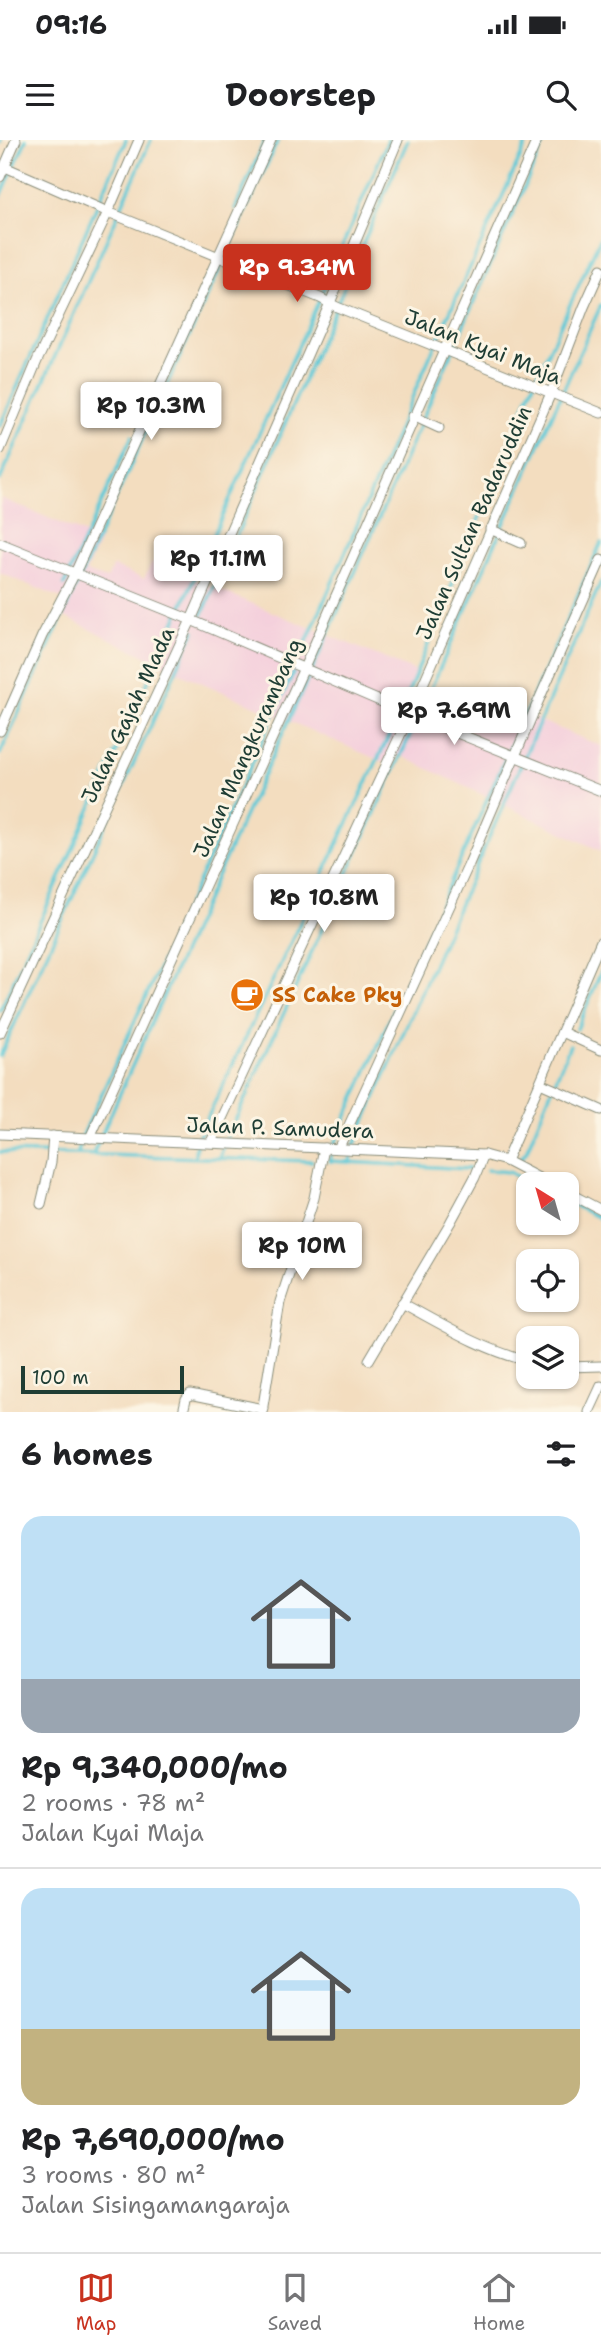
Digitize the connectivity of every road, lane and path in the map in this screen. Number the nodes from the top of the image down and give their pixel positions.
1 (16, 140) edge
2 (139, 140) edge
3 (271, 140) edge
4 (398, 140) edge
5 (537, 140) edge
6 (5, 167) junction
7 (0, 177) edge
8 (108, 212) junction
9 (219, 256) junction
10 (601, 269) edge
11 (330, 303) junction
12 (443, 350) junction
13 (551, 393) junction
14 (601, 413) edge
15 (414, 416) junction
16 (439, 428) dead end
17 (0, 450) edge
18 (490, 529) junction
19 (0, 543) edge
20 (521, 544) dead end
21 (601, 560) edge
22 (75, 573) junction
23 (191, 620) junction
24 (304, 668) junction
25 (410, 713) junction
26 (0, 731) edge
27 (517, 755) junction
28 (600, 789) edge
29 (601, 941) edge
30 (0, 1032) edge
31 (562, 1032) junction
32 (601, 1050) edge
33 (540, 1083) junction
34 (601, 1110) edge
35 (0, 1134) edge
36 (53, 1136) junction
37 (90, 1138) junction
38 (211, 1142) junction
39 (339, 1147) junction
40 (324, 1148) junction
41 (484, 1155) junction
42 (506, 1161) junction
43 (527, 1172) edge
44 (579, 1198) edge
45 (41, 1204) dead end
46 (601, 1210) edge
47 (402, 1303) junction
48 (516, 1358) edge
49 (369, 1360) dead end
50 (601, 1366) edge
51 (579, 1367) edge
52 (601, 1386) edge
53 (262, 1411) edge
54 (183, 1412) edge
55 (589, 1412) edge

1 - 6 street
2 - 8 street
3 - 9 street
4 - 11 street, Jalan Gajah Mada
5 - 12 street, Jalan Mangkurambang
6 - 7 street
6 - 8 street, Jalan Kyai Maja
8 - 9 street, Jalan Kyai Maja
8 - 17 street
9 - 11 street, Jalan Kyai Maja
9 - 22 street
10 - 13 street, Jalan Sultan Badaruddin
11 - 12 street, Jalan Kyai Maja
11 - 23 street, Jalan Gajah Mada
12 - 13 street, Jalan Kyai Maja
12 - 15 street, Jalan Mangkurambang
13 - 14 street, Jalan Kyai Maja
13 - 18 street, Jalan Sultan Badaruddin
15 - 16 street
15 - 24 street, Jalan Mangkurambang
18 - 20 street
18 - 25 street, Jalan Sultan Badaruddin
19 - 22 street
21 - 27 street
22 - 23 street
22 - 26 street
23 - 24 street
23 - 30 street, Jalan Gajah Mada
24 - 25 street
24 - 37 street, Jalan Mangkurambang
25 - 27 street
25 - 38 street, Jalan Sultan Badaruddin
27 - 28 street
27 - 39 street
29 - 31 street
31 - 32 street
31 - 33 street
33 - 34 street
33 - 42 street
35 - 36 street, Jalan P. Samudera
36 - 37 street, Jalan P. Samudera
36 - 45 street
37 - 38 street, Jalan P. Samudera
38 - 40 street, Jalan P. Samudera
39 - 40 street, Jalan P. Samudera
39 - 41 street, Jalan P. Samudera
40 - 53 street
41 - 42 street, Jalan P. Samudera
41 - 47 street
42 - 43 street, Jalan P. Samudera
44 - 46 street
47 - 48 street
47 - 49 street
50 - 51 street
52 - 55 street
53 - 54 street

